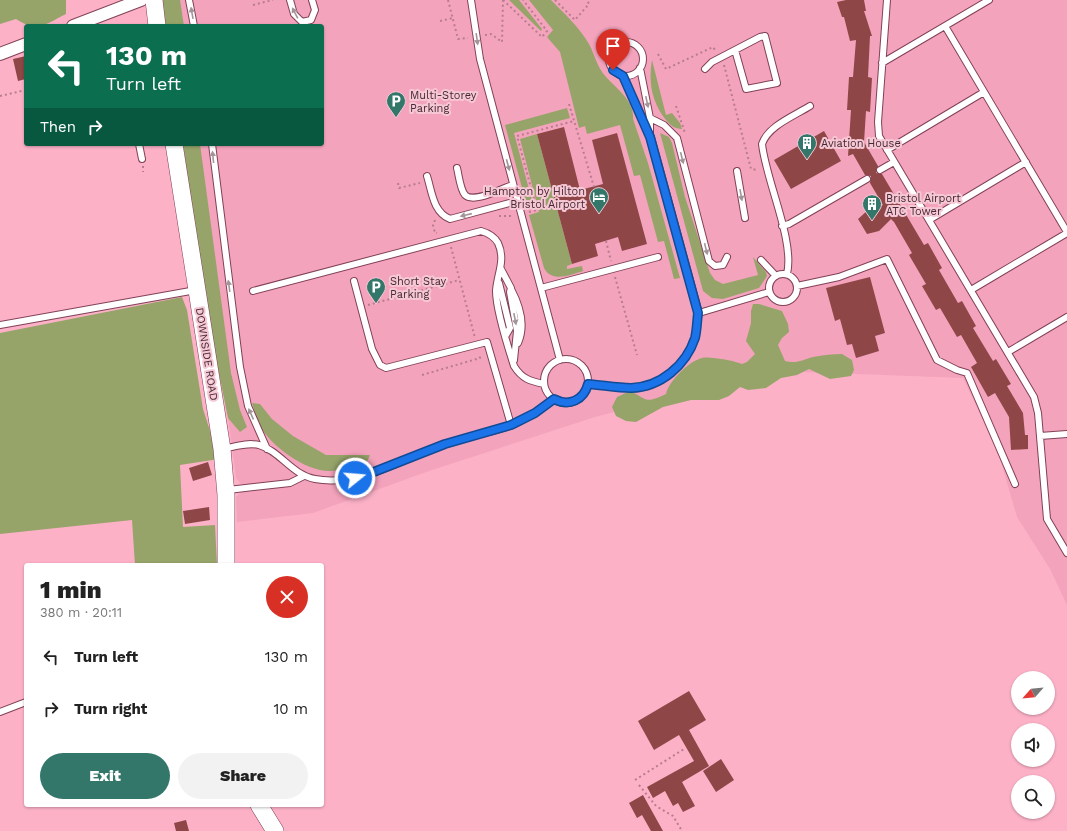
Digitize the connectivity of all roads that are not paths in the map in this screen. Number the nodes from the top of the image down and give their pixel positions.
1 (141, 0) edge
2 (154, 0) edge
3 (189, 0) edge
4 (290, 0) edge
5 (312, 0) edge
6 (471, 0) edge
7 (887, 0) edge
8 (989, 0) edge
9 (78, 24) edge
10 (157, 24) edge
11 (194, 24) edge
12 (945, 26) junction
13 (24, 45) edge
14 (735, 50) junction
15 (0, 54) edge
16 (882, 63) junction
17 (640, 68) junction
18 (705, 69) dead end
19 (623, 76) junction
20 (984, 92) junction
21 (810, 106) dead end
22 (650, 118) junction
23 (650, 137) junction
24 (139, 146) edge
25 (174, 146) edge
26 (212, 146) edge
27 (887, 150) junction
28 (142, 159) dead end
29 (894, 162) junction
30 (1026, 162) junction
31 (457, 168) dead end
32 (880, 170) dead end
33 (737, 171) dead end
34 (428, 176) dead end
35 (867, 179) dead end
36 (513, 185) junction
37 (517, 201) junction
38 (746, 218) dead end
39 (929, 220) junction
40 (782, 226) junction
41 (1067, 233) edge
42 (658, 257) dead end
43 (727, 257) dead end
44 (761, 260) dead end
45 (501, 269) junction
46 (787, 274) junction
47 (776, 276) junction
48 (354, 281) dead end
49 (797, 286) junction
50 (541, 288) junction
51 (197, 290) junction
52 (971, 290) junction
53 (253, 291) dead end
54 (770, 292) junction
55 (698, 313) junction
56 (1067, 317) edge
57 (0, 326) edge
58 (1008, 352) junction
59 (560, 360) junction
60 (514, 366) junction
61 (544, 384) junction
62 (588, 384) junction
63 (554, 399) junction
64 (511, 425) junction
65 (1067, 434) edge
66 (1040, 436) junction
67 (222, 449) junction
68 (267, 449) junction
69 (304, 476) junction
70 (1015, 484) dead end
71 (226, 490) junction
72 (1067, 553) edge
73 (226, 563) edge
74 (24, 703) edge
75 (0, 712) edge
76 (260, 807) edge
77 (275, 831) edge

1 - 9 street
2 - 10 street
11 -> 3 lane
5 -> 4 lane
6 -> 36 lane
7 - 16 lane
8 - 12 lane
12 - 16 lane
12 - 20 lane
13 - 15 street
14 - 14 lane
14 - 18 lane
16 - 27 lane
17 - 19 lane
17 - 19 lane
17 -> 22 lane
19 - 23 lane
20 - 27 lane
20 - 30 lane
21 - 40 lane
22 - 23 lane
22 -> 43 lane
23 - 55 lane
24 - 28 lane
25 - 51 street, DOWNSIDE ROAD
68 -> 26 lane
27 - 29 lane
29 - 32 lane
29 - 39 lane
30 - 39 lane
30 - 41 lane
31 - 36 lane
33 -> 38 lane
37 -> 34 lane
35 - 40 lane
36 - 37 lane
37 - 50 lane
39 - 52 lane
40 - 46 lane
41 - 52 lane
42 - 50 lane
44 - 47 lane
45 - 53 lane
45 - 60 lane
45 -> 60 lane
46 - 47 lane
46 - 49 lane
47 - 54 lane
48 - 64 lane
49 - 54 lane
49 - 70 lane
50 - 59 lane
51 - 57 lane
51 - 67 street, DOWNSIDE ROAD
52 - 58 lane
54 - 55 lane
55 - 62 lane
56 - 58 lane
58 - 66 lane
59 - 61 lane
59 - 62 lane
60 - 61 lane
61 - 63 lane
62 - 63 lane
63 - 64 lane
64 - 69 lane
65 - 66 lane
66 - 72 lane
67 - 68 lane
67 - 71 street, DOWNSIDE ROAD
68 - 69 lane
69 - 71 lane
71 - 73 street, DOWNSIDE ROAD
74 - 75 lane
76 - 77 street

